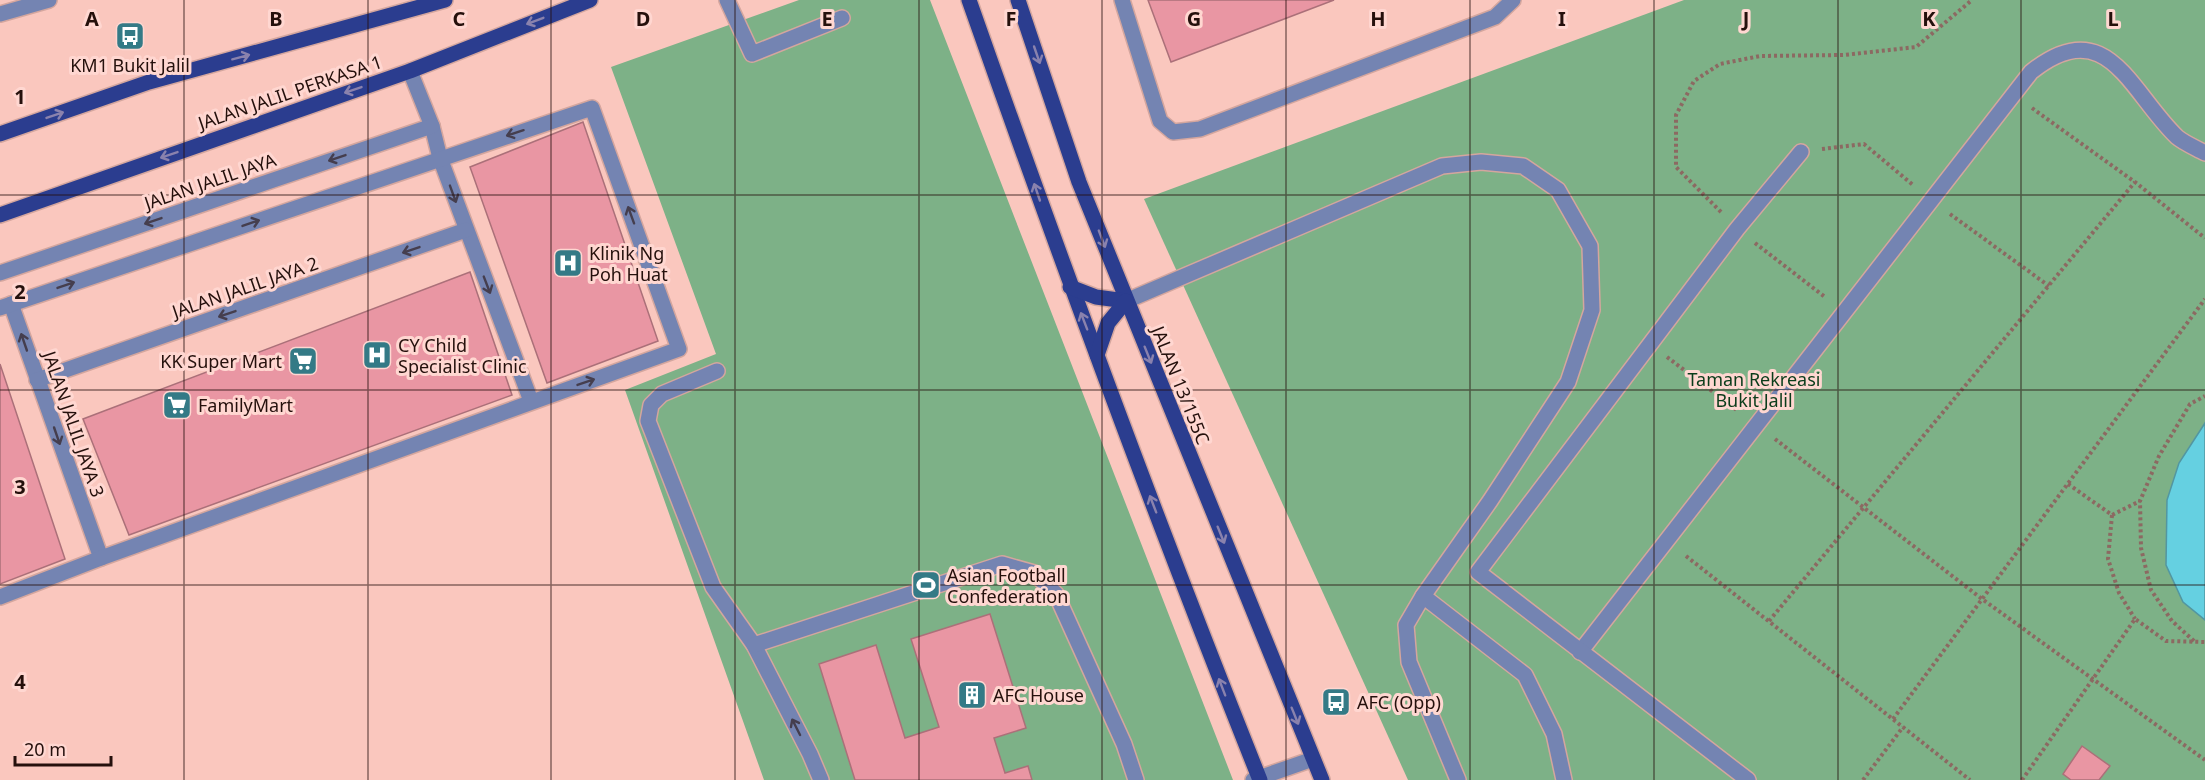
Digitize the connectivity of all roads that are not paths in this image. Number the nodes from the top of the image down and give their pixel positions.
1 (49, 0) edge
2 (590, 0) edge
3 (727, 0) edge
4 (969, 0) edge
5 (1018, 0) edge
6 (1122, 0) edge
7 (1513, 0) edge
8 (439, 2) edge
9 (0, 14) edge
10 (842, 18) dead end
11 (410, 70) junction
12 (432, 126) junction
13 (0, 134) edge
14 (1801, 152) road end
15 (2205, 153) edge
16 (440, 158) junction
17 (0, 215) edge
18 (466, 230) junction
19 (0, 273) edge
20 (1070, 287) junction
21 (1126, 301) junction
22 (5, 306) edge
23 (1097, 355) junction
24 (717, 372) dead end
25 (37, 380) junction
26 (531, 401) junction
27 (101, 558) junction
28 (1423, 596) junction
29 (0, 597) edge
30 (754, 645) junction
31 (1580, 652) junction
32 (1313, 759) junction
33 (1257, 779) edge
34 (821, 780) edge
35 (1136, 780) edge
36 (1322, 780) edge
37 (1458, 780) edge
38 (1564, 780) edge
39 (1748, 780) edge

1 - 9 lane
2 -> 11 main road, JALAN JALIL PERKASA 1
3 - 10 lane
20 -> 4 main road
5 -> 21 main road, JALAN 13/155C
6 - 7 lane
13 -> 8 main road
11 - 12 lane
11 -> 17 main road, JALAN JALIL PERKASA 1
12 - 16 lane
12 -> 19 lane, JALAN JALIL JAYA
14 - 31 lane
15 - 31 lane
16 -> 18 lane
22 -> 16 lane
26 -> 16 lane
18 -> 25 lane, JALAN JALIL JAYA 2
18 -> 26 lane
20 - 21 main road
23 -> 20 main road
21 - 23 main road
21 - 28 lane
21 -> 32 main road, JALAN 13/155C
25 -> 22 lane, JALAN JALIL JAYA 3
33 -> 23 main road
24 - 30 lane
25 -> 27 lane, JALAN JALIL JAYA 3
26 - 27 lane
27 - 29 lane
28 - 37 lane
28 - 38 lane
34 -> 30 lane
30 - 35 lane
31 - 39 lane
32 - 33 lane
32 - 36 main road, JALAN 13/155C

